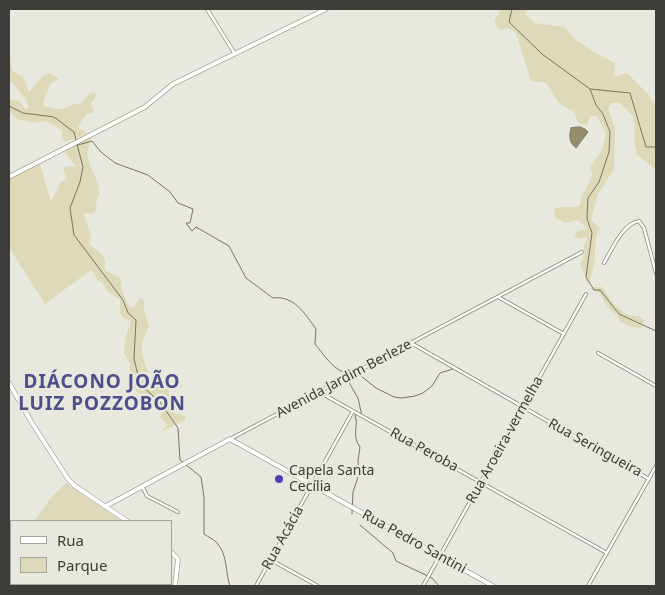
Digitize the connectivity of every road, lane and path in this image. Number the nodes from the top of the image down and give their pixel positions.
1 (207, 9) edge
2 (326, 9) edge
3 (235, 54) junction
4 (9, 177) edge
5 (582, 252) dead end
6 (604, 263) dead end
7 (656, 273) edge
8 (586, 294) dead end
9 (498, 297) junction
10 (564, 334) junction
11 (411, 343) junction
12 (598, 353) dead end
13 (9, 383) edge
14 (656, 386) edge
15 (319, 392) junction
16 (523, 408) junction
17 (353, 411) junction
18 (230, 439) junction
19 (656, 466) edge
20 (649, 479) junction
21 (481, 482) junction
22 (312, 485) junction
23 (142, 486) junction
24 (106, 506) junction
25 (178, 512) dead end
26 (126, 520) edge
27 (172, 553) edge
28 (607, 553) junction
29 (440, 556) junction
30 (271, 560) junction
31 (175, 586) edge
32 (256, 586) edge
33 (318, 586) edge
34 (423, 586) edge
35 (493, 586) edge
36 (588, 586) edge

1 - 3 street
2 - 3 street
3 - 4 street
5 - 9 street, Avenida Jardim Berleze
6 - 7 street
8 - 10 street, Rua Aroeira-vermelha
9 - 10 street
9 - 11 street, Avenida Jardim Berleze
10 - 16 street, Rua Aroeira-vermelha
11 - 15 street, Avenida Jardim Berleze
11 - 16 street, Rua Seringueira
12 - 14 street
13 - 24 street
15 - 17 street, Rua Peroba
15 - 18 street, Avenida Jardim Berleze
16 - 20 street, Rua Seringueira
16 - 21 street, Rua Aroeira-vermelha
17 - 21 street, Rua Peroba
17 - 22 street, Rua Acácia
18 - 22 street, Rua Pedro Santini
18 - 23 street, Avenida Jardim Berleze
19 - 20 street
20 - 28 street
21 - 28 street, Rua Peroba
21 - 29 street, Rua Aroeira-vermelha
22 - 29 street, Rua Pedro Santini
22 - 30 street, Rua Acácia
23 - 24 street, Avenida Jardim Berleze
23 - 25 street
24 - 26 street
27 - 31 street
28 - 36 street
29 - 34 street, Rua Aroeira-vermelha
29 - 35 street, Rua Pedro Santini
30 - 32 street, Rua Acácia
30 - 33 street

